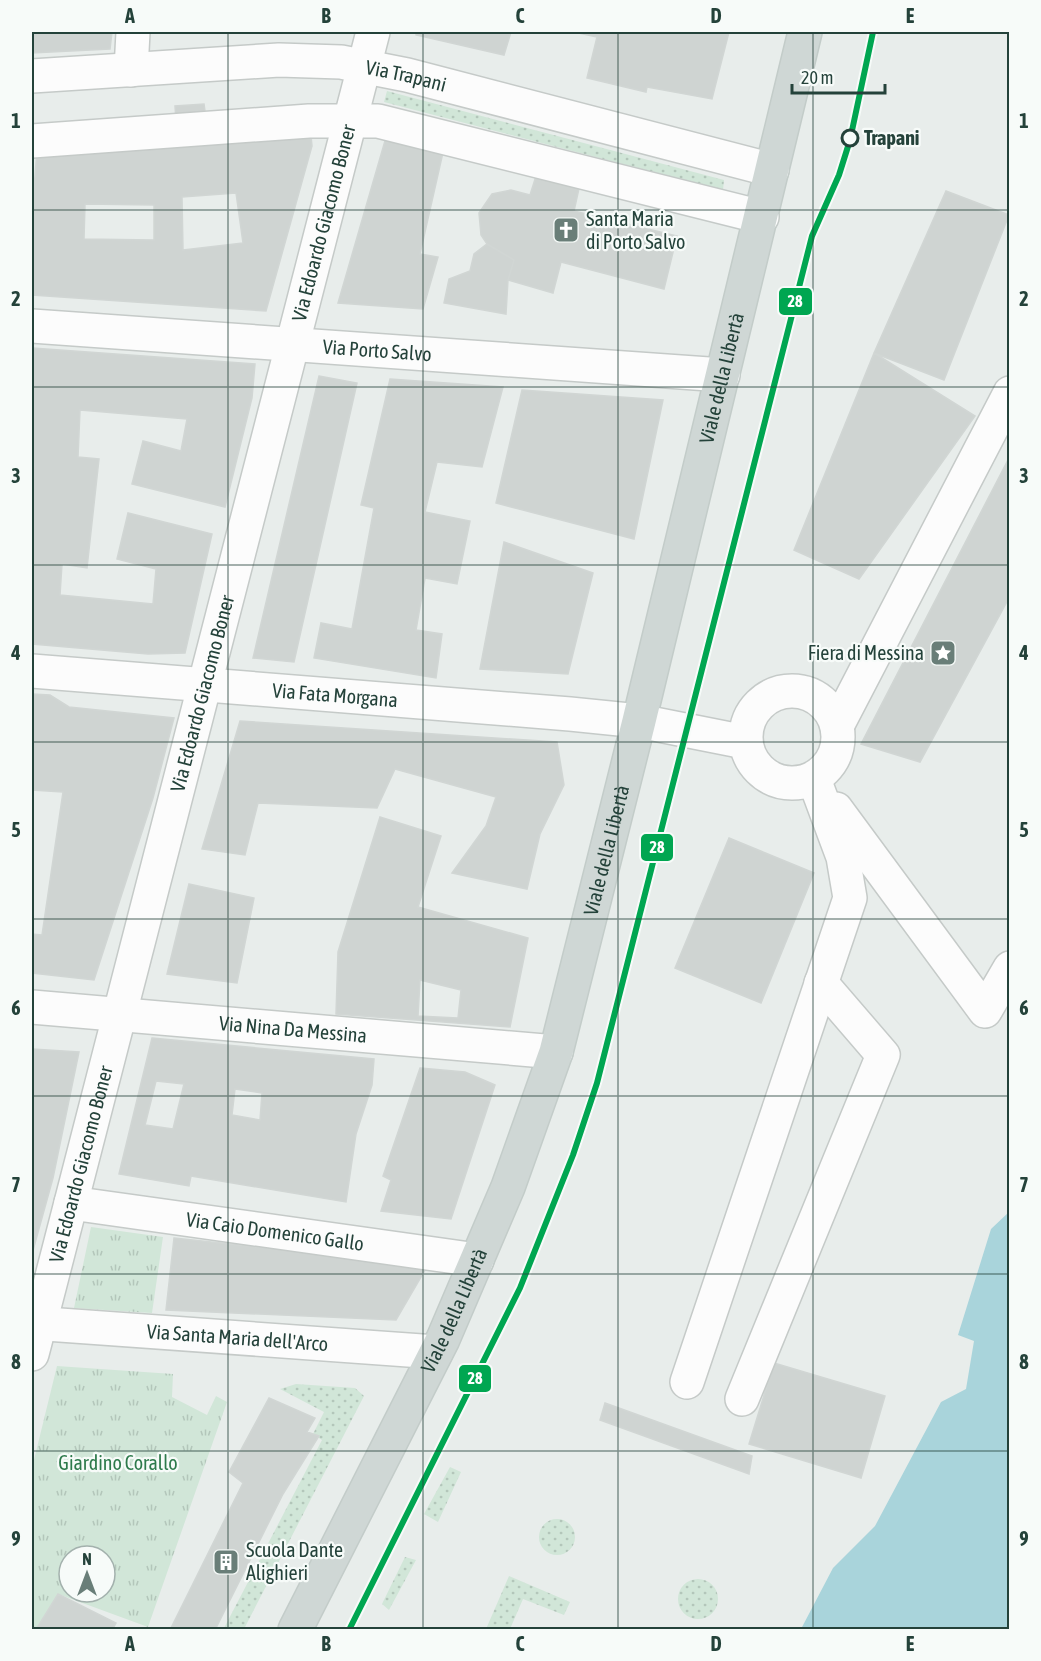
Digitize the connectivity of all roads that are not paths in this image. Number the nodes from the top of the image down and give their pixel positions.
1 (133, 32) edge
2 (373, 32) edge
3 (805, 32) edge
4 (364, 66) junction
5 (131, 70) junction
6 (32, 76) edge
7 (350, 119) junction
8 (32, 141) edge
9 (772, 170) junction
10 (762, 217) junction
11 (32, 326) edge
12 (290, 346) junction
13 (723, 375) junction
14 (1010, 393) edge
15 (32, 670) edge
16 (206, 683) junction
17 (639, 722) junction
18 (837, 726) junction
19 (745, 742) junction
20 (814, 778) junction
21 (1010, 968) edge
22 (821, 983) junction
23 (32, 1007) edge
24 (120, 1015) junction
25 (556, 1052) junction
26 (71, 1203) junction
27 (477, 1260) junction
28 (34, 1324) edge
29 (436, 1352) junction
30 (32, 1354) edge
31 (687, 1382) dead end
32 (742, 1399) dead end
33 (295, 1629) edge

1 - 5 street
2 - 4 street, Via Edoardo Giacomo Boner
3 - 9 main road, Viale della Libertà
4 - 5 street, Via Trapani
4 - 7 street, Via Edoardo Giacomo Boner
4 - 9 street, Via Trapani
5 - 6 street, Via Trapani
7 - 8 street
7 - 10 street
7 - 12 street, Via Edoardo Giacomo Boner
9 - 10 main road, Viale della Libertà
10 - 13 main road, Viale della Libertà
11 - 12 street, Via Porto Salvo
12 - 13 street, Via Porto Salvo
12 - 16 street, Via Edoardo Giacomo Boner
13 - 17 main road, Viale della Libertà
14 - 18 street
15 - 16 street, Via Fata Morgana
16 - 17 street, Via Fata Morgana
16 - 24 street, Via Edoardo Giacomo Boner
17 - 19 street, Via Fata Morgana
17 - 25 main road, Viale della Libertà
18 - 19 street
18 - 20 street
19 - 20 street
20 - 21 street
20 - 22 street
22 - 31 street
22 - 32 street
23 - 24 street, Via Nina Da Messina
24 - 25 street, Via Nina Da Messina
24 - 26 street, Via Edoardo Giacomo Boner
25 - 27 main road, Viale della Libertà
26 - 27 street, Via Caio Domenico Gallo
26 - 28 street, Via Edoardo Giacomo Boner
27 - 29 main road, Viale della Libertà
28 - 29 street, Via Santa Maria dell'Arco
28 - 30 street, Via Edoardo Giacomo Boner
29 - 33 main road, Viale della Libertà

